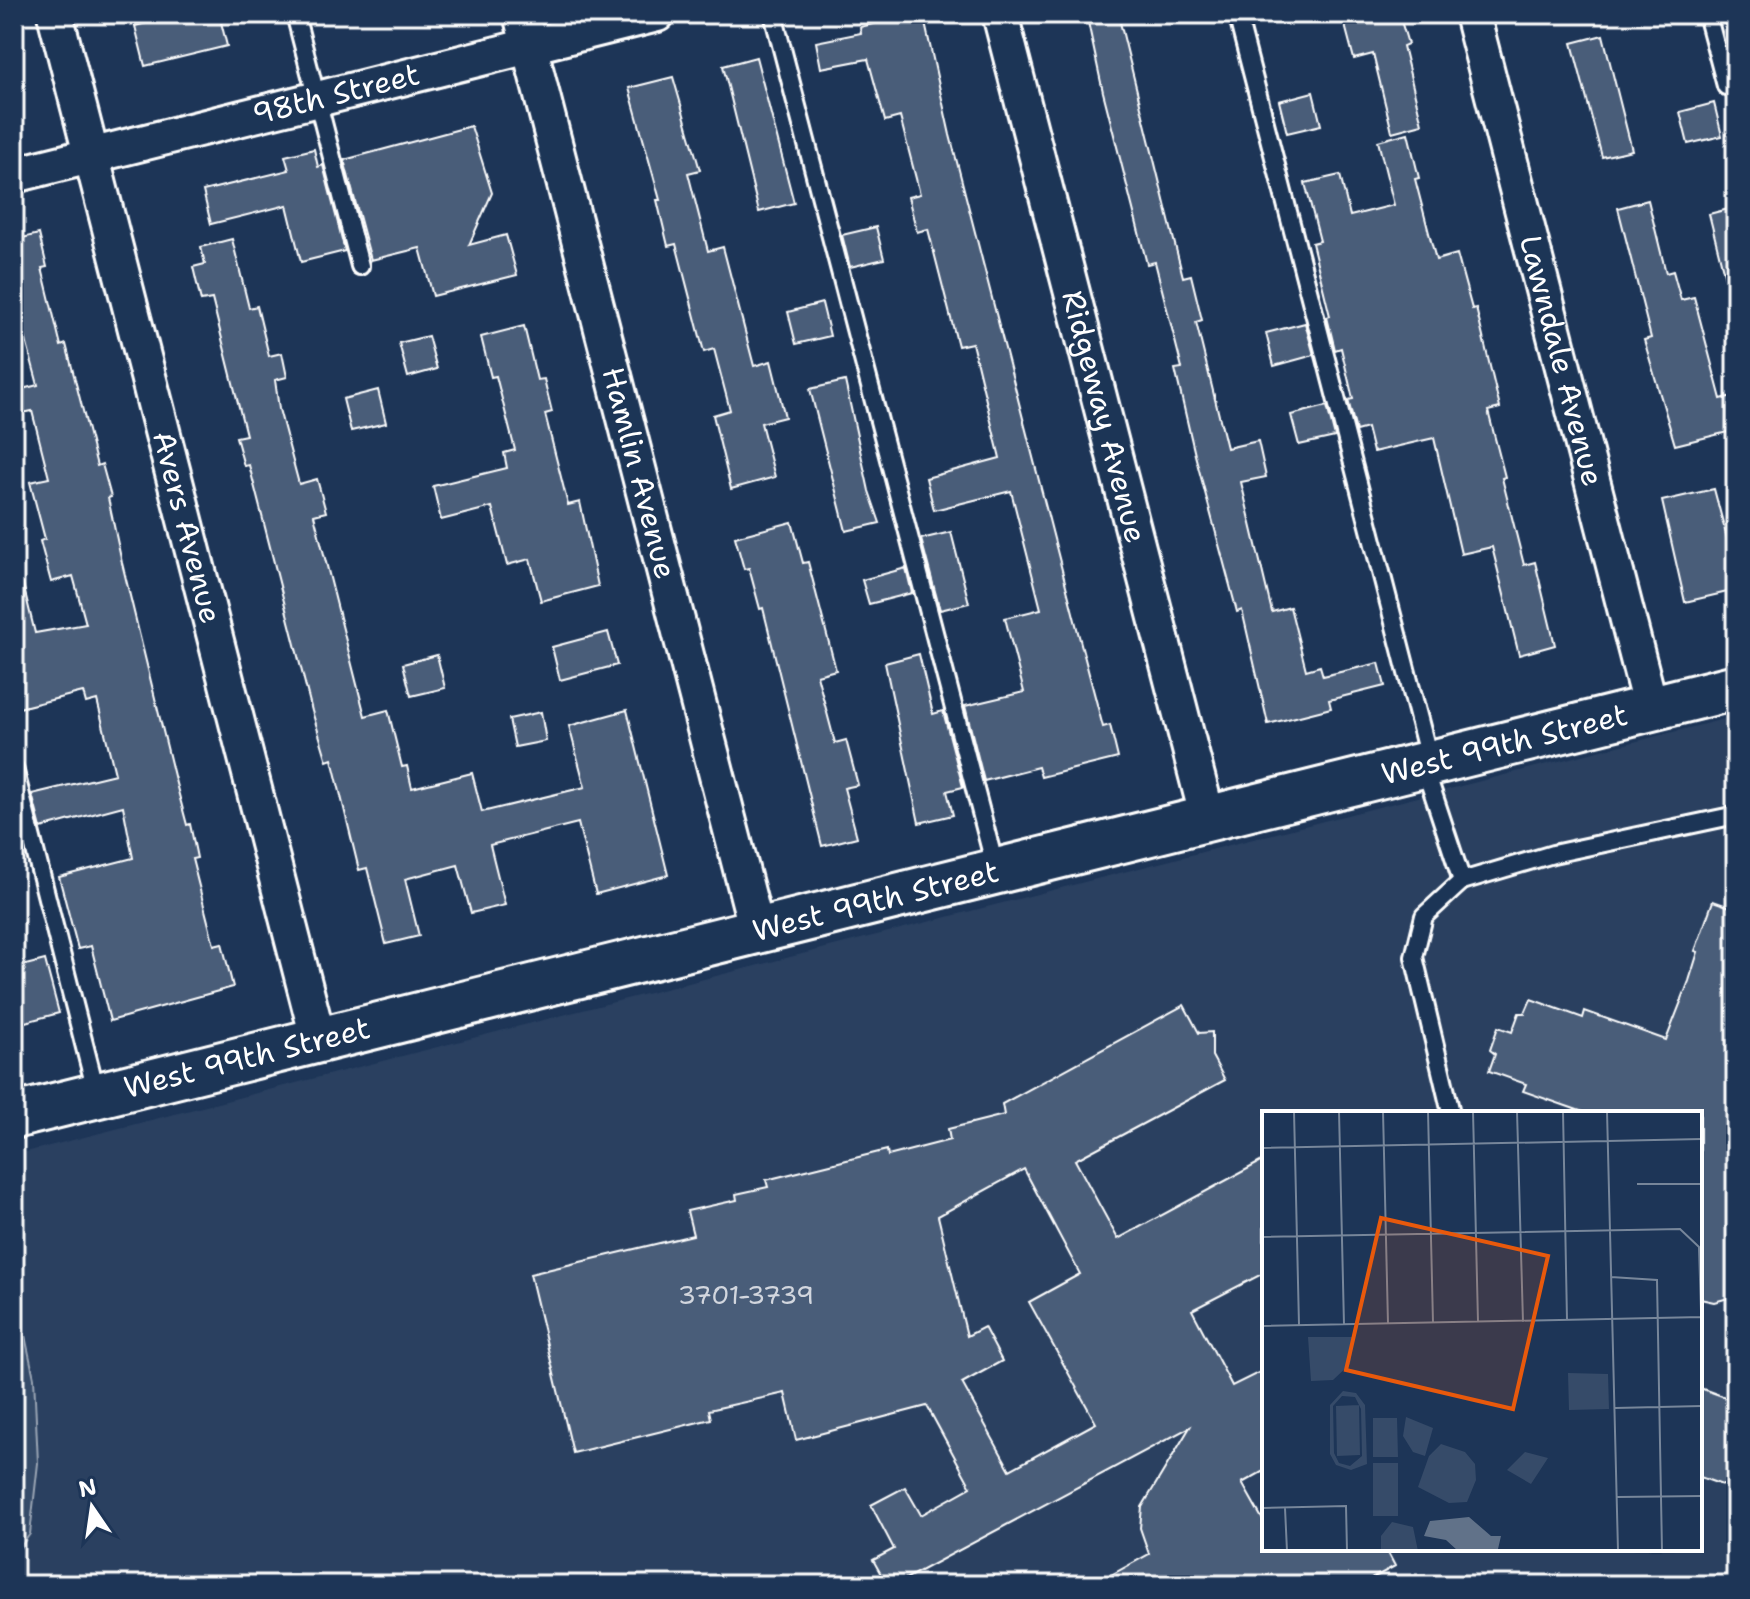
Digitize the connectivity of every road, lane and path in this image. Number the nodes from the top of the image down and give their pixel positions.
1 (55, 14) edge
2 (295, 14) edge
3 (657, 14) edge
4 (773, 14) edge
5 (1000, 14) edge
6 (1237, 14) edge
7 (1472, 14) edge
8 (1707, 14) edge
9 (525, 30) edge
10 (1726, 86) dead end
11 (317, 99) junction
12 (91, 156) junction
13 (14, 175) edge
14 (360, 266) dead end
15 (1736, 687) edge
16 (1651, 709) junction
17 (1427, 765) junction
18 (14, 768) edge
19 (1736, 815) edge
20 (1208, 819) junction
21 (996, 872) junction
22 (1462, 881) junction
23 (757, 931) junction
24 (319, 1042) junction
25 (98, 1096) junction
26 (1451, 1111) edge
27 (14, 1116) edge

1 - 12 street, Avers Avenue
2 - 11 lane
3 - 9 street, 98th Street
4 - 21 lane
5 - 20 street, Ridgeway Avenue
6 - 17 lane
7 - 16 street, Lawndale Avenue
8 - 10 lane
9 - 11 street, 98th Street
9 - 23 street, Hamlin Avenue
11 - 12 street, 98th Street
11 - 14 lane
12 - 13 street, 98th Street
12 - 24 street, Avers Avenue
15 - 16 street, West 99th Street
16 - 17 street, West 99th Street
17 - 20 street, West 99th Street
17 - 22 lane
18 - 25 lane
19 - 22 lane
20 - 21 street, West 99th Street
21 - 23 street, West 99th Street
22 - 26 lane
23 - 24 street, West 99th Street
24 - 25 street, West 99th Street
25 - 27 street, West 99th Street

